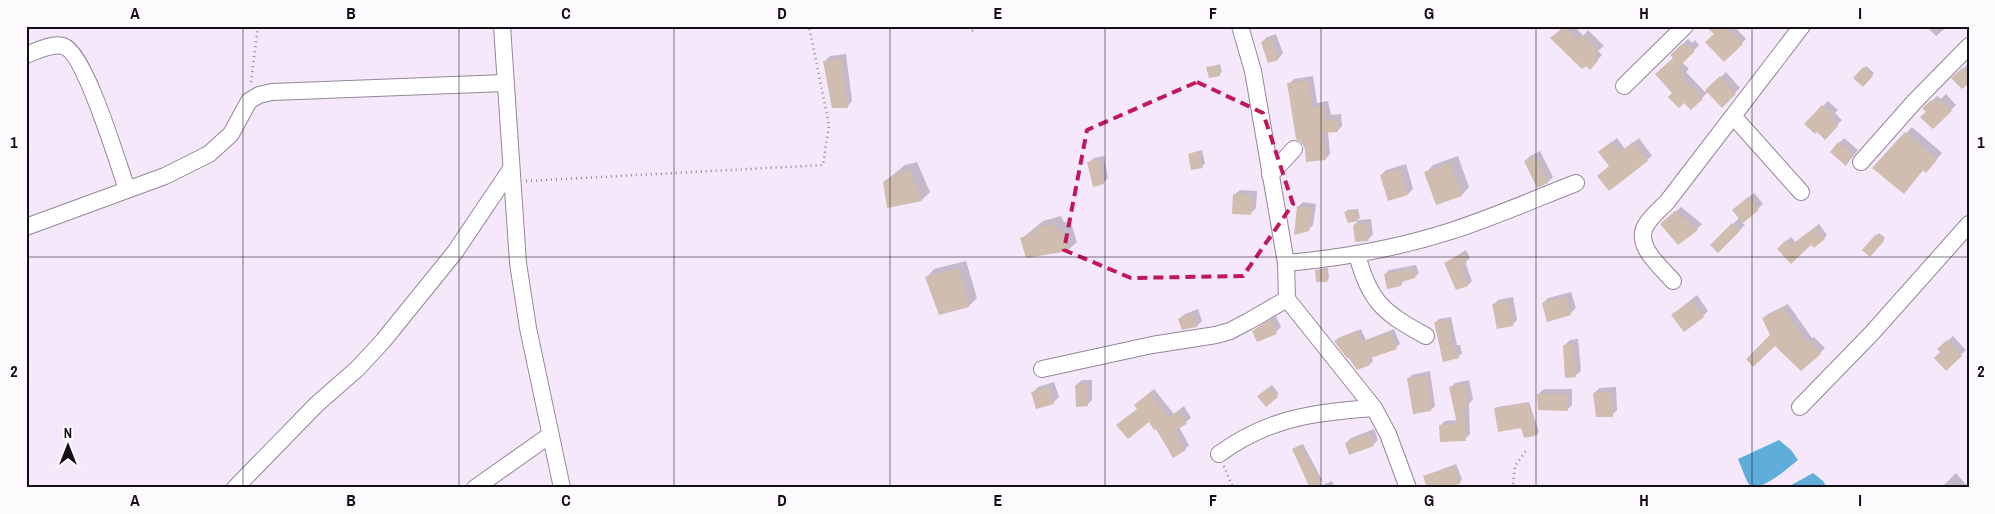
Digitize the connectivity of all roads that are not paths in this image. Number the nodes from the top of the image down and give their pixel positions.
1 (502, 26) edge
2 (1240, 26) edge
3 (1686, 26) edge
4 (1802, 26) edge
5 (1969, 46) edge
6 (26, 55) edge
7 (505, 83) junction
8 (1624, 86) dead end
9 (1734, 117) junction
10 (1294, 150) dead end
11 (1861, 162) dead end
12 (511, 175) junction
13 (1270, 175) junction
14 (1576, 183) dead end
15 (127, 188) junction
16 (1801, 192) dead end
17 (1969, 224) edge
18 (26, 227) edge
19 (1357, 254) junction
20 (1286, 263) junction
21 (1673, 282) dead end
22 (1286, 299) junction
23 (1426, 336) dead end
24 (1042, 369) dead end
25 (1800, 406) dead end
26 (1374, 408) junction
27 (550, 435) junction
28 (1219, 454) road end
29 (235, 488) edge
30 (475, 488) edge
31 (562, 488) edge
32 (1408, 488) edge

1 - 7 street
2 - 13 street
3 - 8 street
4 - 9 street
5 - 11 street
6 - 15 street
7 - 12 street
7 - 15 street
9 - 16 street
9 - 21 street
10 - 13 street
12 - 27 street
12 - 29 street
13 - 20 street
14 - 19 street
15 - 18 street
17 - 25 street
19 - 20 street
19 - 23 street
20 - 22 street
22 - 24 street
22 - 26 street
26 - 28 street
26 - 32 street
27 - 30 street
27 - 31 street

